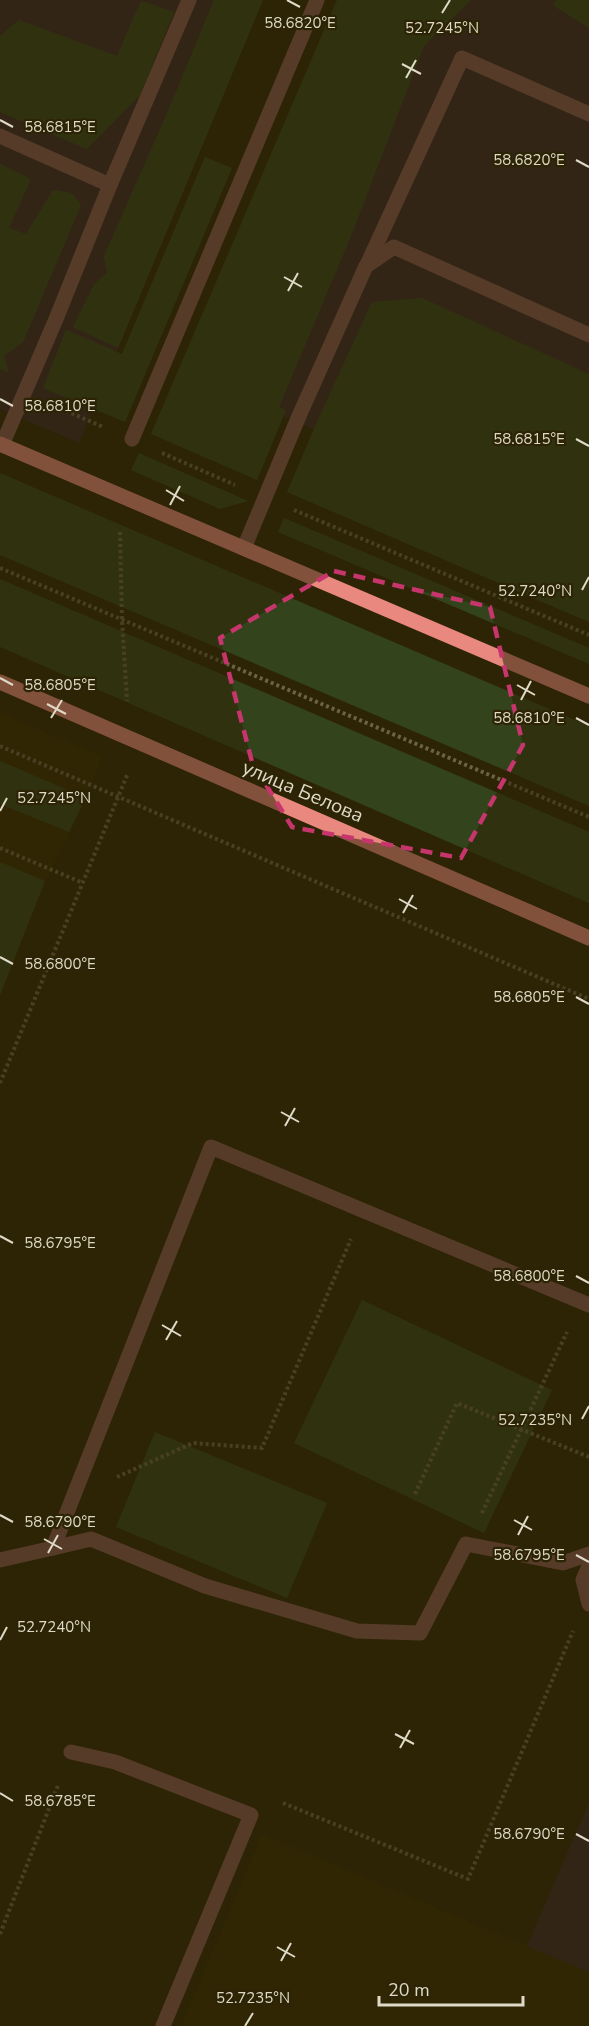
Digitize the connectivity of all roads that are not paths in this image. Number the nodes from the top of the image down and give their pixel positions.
1 (189, 0) edge
2 (317, 0) edge
3 (589, 114) edge
4 (0, 136) edge
5 (110, 186) junction
6 (366, 266) junction
7 (589, 335) edge
8 (132, 439) dead end
9 (1, 444) edge
10 (244, 548) junction
11 (0, 682) edge
12 (589, 696) edge
13 (589, 938) edge
14 (585, 1303) edge
15 (53, 1548) junction
16 (589, 1554) edge
17 (0, 1560) edge
18 (589, 1566) edge
19 (588, 1601) edge
20 (71, 1752) road end
21 (163, 2026) edge

1 - 5 lane
2 - 8 lane
3 - 6 lane
4 - 5 lane
5 - 9 lane
6 - 7 lane
6 - 10 lane
9 - 10 main road
10 - 12 main road
11 - 13 main road, улица Белова
14 - 15 lane
15 - 16 lane
15 - 17 lane
18 - 19 lane
20 - 21 lane

